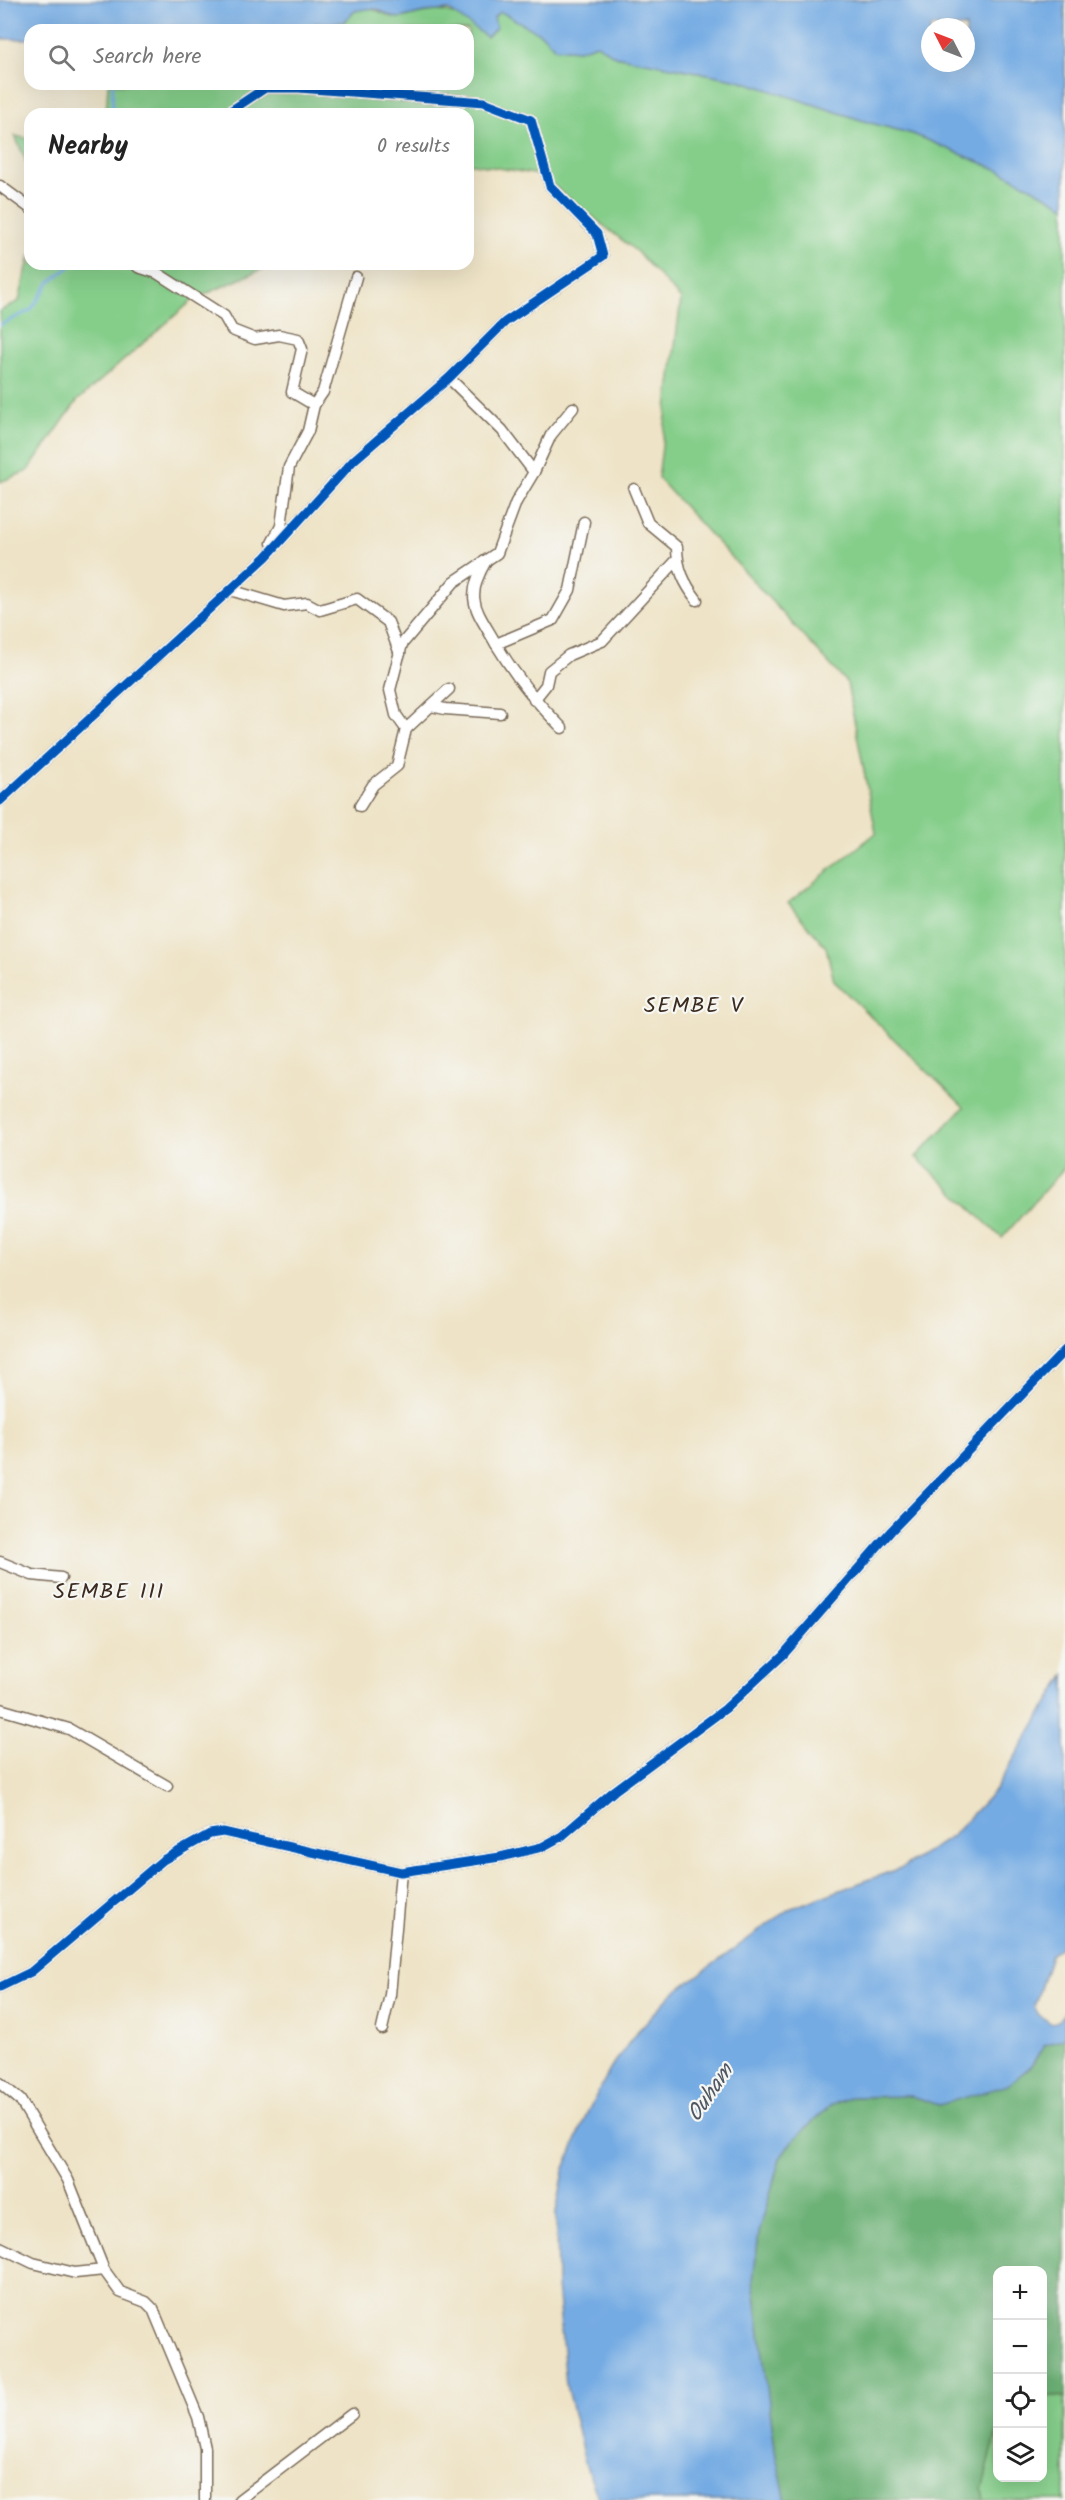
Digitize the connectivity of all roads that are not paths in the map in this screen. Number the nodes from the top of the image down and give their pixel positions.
1 (262, 90) edge
2 (325, 90) edge
3 (235, 108) edge
4 (0, 186) edge
5 (24, 204) edge
6 (150, 270) edge
7 (356, 278) dead end
8 (449, 378) junction
9 (314, 405) junction
10 (573, 408) dead end
11 (534, 471) junction
12 (634, 489) dead end
13 (584, 522) dead end
14 (266, 557) junction
15 (489, 557) junction
16 (677, 560) junction
17 (230, 590) junction
18 (697, 600) dead end
19 (496, 645) junction
20 (400, 654) junction
21 (449, 689) dead end
22 (534, 700) junction
23 (431, 706) junction
24 (500, 713) dead end
25 (562, 728) dead end
26 (406, 729) junction
27 (0, 801) edge
28 (360, 806) dead end
29 (1065, 1350) edge
30 (0, 1562) edge
31 (61, 1578) dead end
32 (0, 1709) edge
33 (167, 1786) dead end
34 (400, 1872) junction
35 (0, 1987) edge
36 (382, 2030) dead end
37 (0, 2083) edge
38 (0, 2247) edge
39 (104, 2270) junction
40 (352, 2414) dead end
41 (205, 2500) edge
42 (239, 2500) edge

1 - 3 street
2 - 8 street
4 - 5 street
6 - 9 street
7 - 9 street
8 - 11 street
8 - 14 street
9 - 14 street
10 - 11 street
11 - 15 street
12 - 16 street
13 - 19 street
14 - 17 street
15 - 19 street
15 - 20 street
16 - 18 street
16 - 22 street
17 - 20 street
17 - 27 street
19 - 22 street
20 - 26 street
21 - 23 street
22 - 25 street
23 - 24 street
23 - 26 street
26 - 28 street
29 - 34 street
30 - 31 street
32 - 33 street
34 - 35 street
34 - 36 street
37 - 39 street
38 - 39 street
39 - 41 street
40 - 42 street

